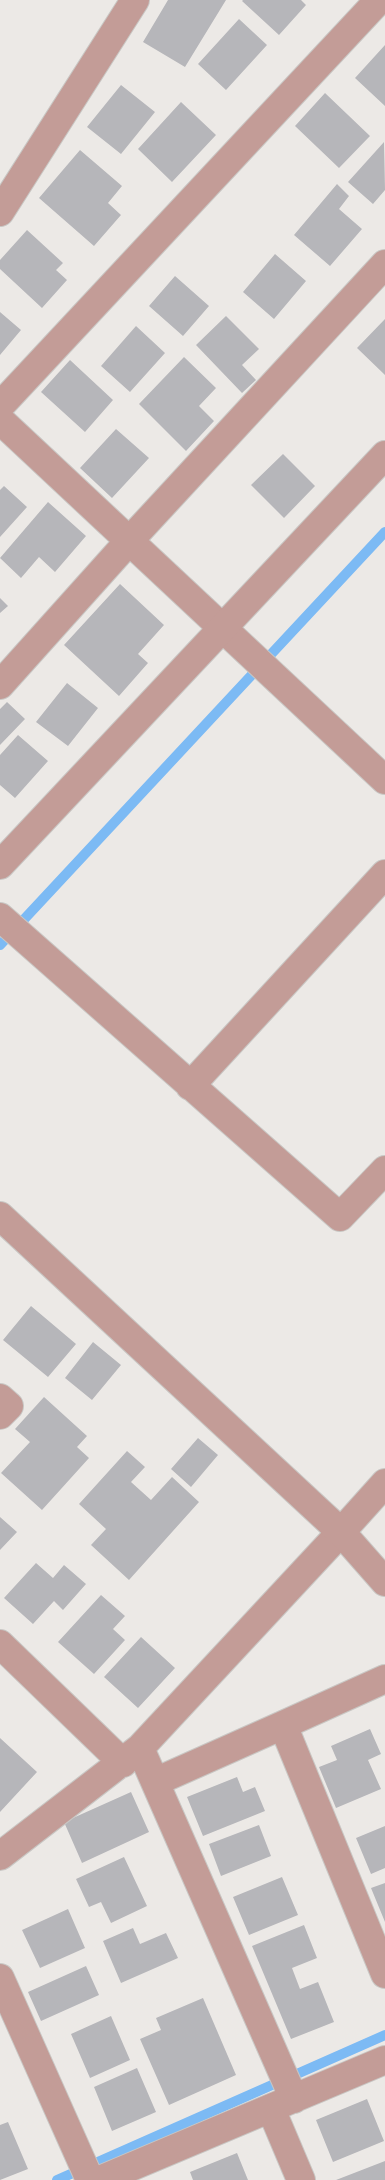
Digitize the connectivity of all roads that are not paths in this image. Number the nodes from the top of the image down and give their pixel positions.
1 (134, 0) edge
2 (379, 0) edge
3 (0, 212) edge
4 (385, 264) edge
5 (0, 406) edge
6 (0, 420) edge
7 (385, 455) edge
8 (130, 540) junction
9 (222, 629) junction
10 (0, 685) edge
11 (385, 780) edge
12 (0, 865) edge
13 (385, 874) edge
14 (0, 917) edge
15 (190, 1086) junction
16 (385, 1170) edge
17 (0, 1216) edge
18 (0, 1398) edge
19 (0, 1415) edge
20 (385, 1483) edge
21 (341, 1532) junction
22 (385, 1582) edge
23 (0, 1644) edge
24 (385, 1679) edge
25 (283, 1725) junction
26 (131, 1756) junction
27 (155, 1782) junction
28 (0, 1856) edge
29 (385, 1974) edge
30 (0, 1978) edge
31 (385, 2060) edge
32 (282, 2104) junction
33 (90, 2180) edge
34 (100, 2180) edge
35 (301, 2180) edge

1 - 3 street
2 - 5 street
4 - 8 street
6 - 8 street
7 - 9 street
8 - 9 street
8 - 10 street
9 - 11 street
9 - 12 street
13 - 15 street
14 - 15 street
15 - 16 street
17 - 21 street
18 - 19 street
20 - 21 street
21 - 22 street
21 - 26 street
23 - 26 street
24 - 25 street
25 - 27 street
25 - 29 street
26 - 27 street
26 - 28 street
27 - 32 street
30 - 33 street
31 - 32 street
32 - 34 street
32 - 35 street

